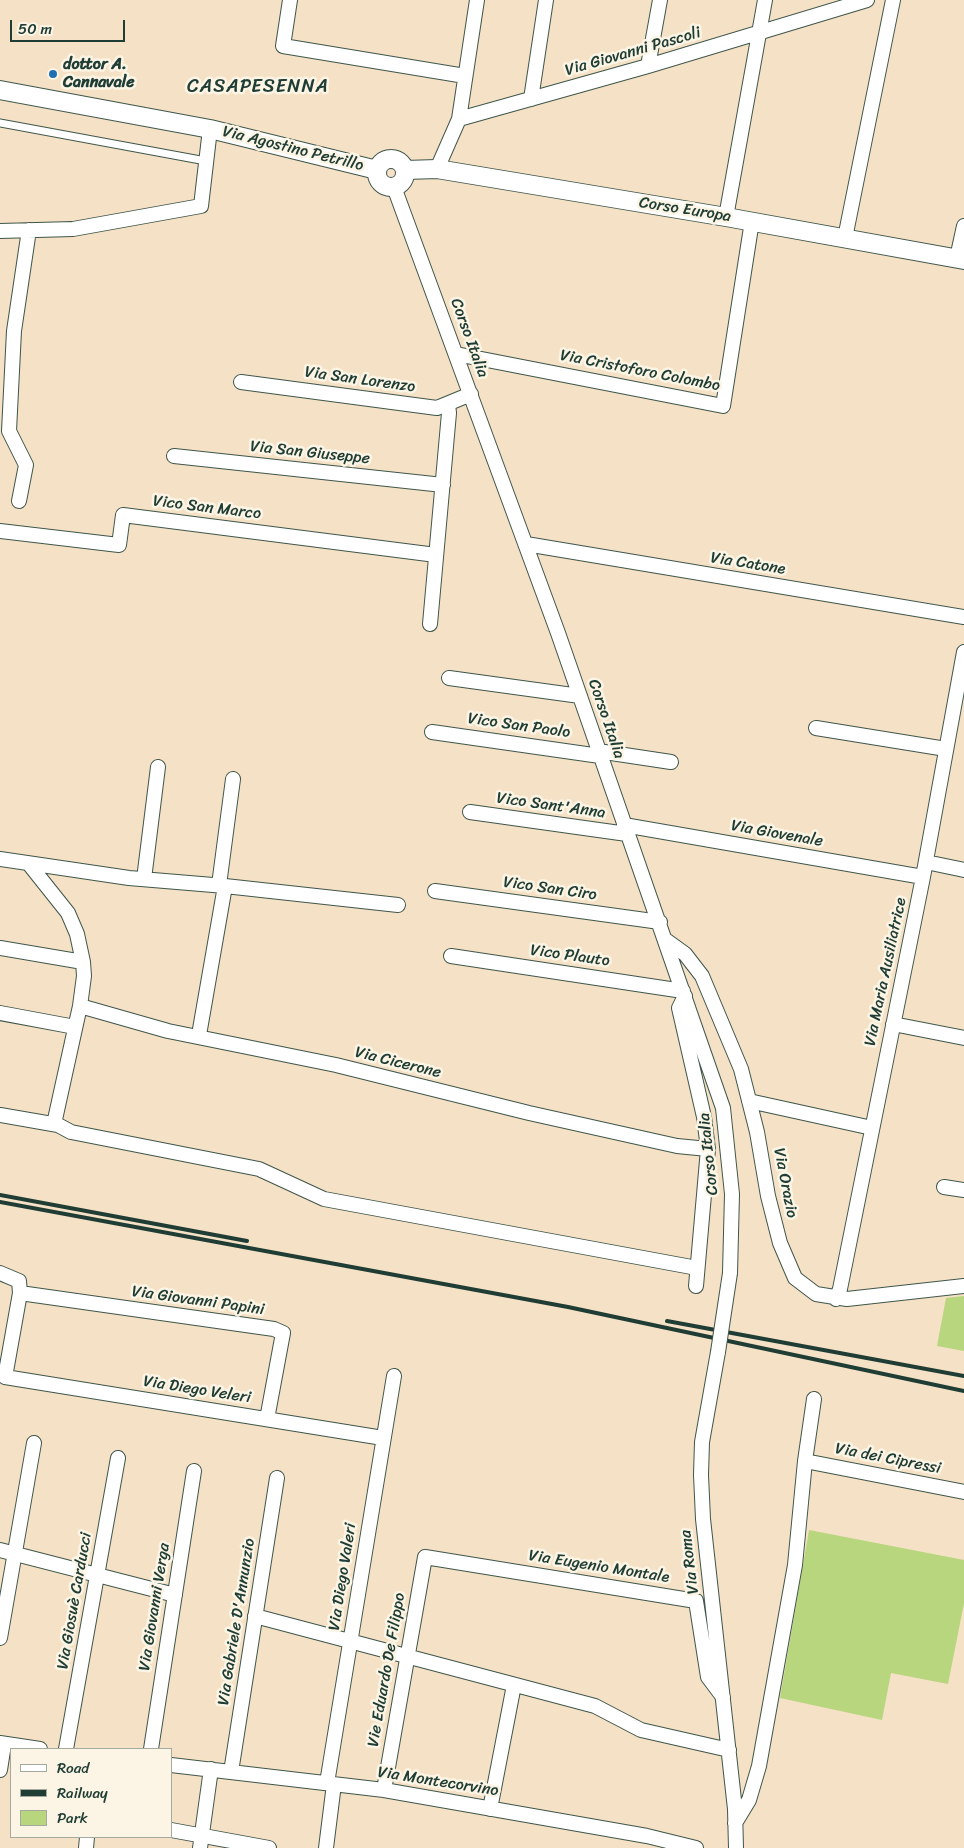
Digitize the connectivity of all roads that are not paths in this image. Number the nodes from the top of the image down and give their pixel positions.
1 (290, 0) edge
2 (477, 0) edge
3 (546, 0) edge
4 (660, 0) edge
5 (765, 0) edge
6 (867, 0) edge
7 (893, 0) edge
8 (760, 33) junction
9 (648, 66) junction
10 (465, 76) junction
11 (0, 90) edge
12 (531, 99) junction
13 (459, 120) junction
14 (0, 123) edge
15 (210, 128) junction
16 (206, 161) junction
17 (437, 169) junction
18 (377, 170) junction
19 (405, 170) junction
20 (394, 187) junction
21 (726, 217) junction
22 (752, 221) junction
23 (964, 226) edge
24 (28, 230) junction
25 (0, 231) edge
26 (845, 238) junction
27 (961, 259) edge
28 (456, 354) junction
29 (242, 382) dead end
30 (471, 394) junction
31 (448, 404) junction
32 (174, 456) dead end
33 (443, 485) junction
34 (19, 501) dead end
35 (0, 531) edge
36 (526, 544) junction
37 (436, 555) junction
38 (964, 618) edge
39 (430, 624) dead end
40 (964, 652) edge
41 (449, 678) dead end
42 (580, 696) junction
43 (957, 723) edge
44 (816, 728) dead end
45 (432, 732) dead end
46 (946, 749) junction
47 (599, 753) junction
48 (671, 762) dead end
49 (158, 767) dead end
50 (233, 779) dead end
51 (470, 812) dead end
52 (626, 830) junction
53 (0, 859) edge
54 (926, 862) junction
55 (29, 864) junction
56 (964, 870) edge
57 (923, 877) junction
58 (144, 879) junction
59 (222, 885) junction
60 (435, 891) dead end
61 (398, 905) dead end
62 (660, 922) junction
63 (666, 941) junction
64 (0, 948) edge
65 (451, 956) dead end
66 (84, 962) junction
67 (684, 993) junction
68 (80, 1006) junction
69 (0, 1013) edge
70 (893, 1024) junction
71 (75, 1027) junction
72 (199, 1035) junction
73 (964, 1038) edge
74 (749, 1101) junction
75 (0, 1115) edge
76 (54, 1124) junction
77 (872, 1128) junction
78 (708, 1148) junction
79 (944, 1187) dead end
80 (964, 1190) edge
81 (697, 1268) junction
82 (0, 1273) edge
83 (730, 1274) joint
84 (696, 1286) dead end
85 (964, 1286) edge
86 (19, 1287) junction
87 (836, 1298) junction
88 (394, 1376) dead end
89 (814, 1399) dead end
90 (267, 1420) junction
91 (383, 1438) junction
92 (34, 1443) dead end
93 (118, 1458) dead end
94 (805, 1461) junction
95 (194, 1471) dead end
96 (277, 1478) dead end
97 (964, 1492) edge
98 (0, 1550) edge
99 (15, 1553) junction
100 (425, 1556) joint
101 (97, 1575) junction
102 (175, 1595) junction
103 (255, 1616) junction
104 (0, 1638) edge
105 (350, 1642) junction
106 (407, 1656) junction
107 (514, 1685) junction
108 (723, 1697) junction
109 (2, 1744) edge
110 (32, 1748) edge
111 (66, 1748) edge
112 (151, 1748) edge
113 (729, 1750) junction
114 (172, 1765) edge
115 (211, 1769) junction
116 (0, 1770) edge
117 (231, 1772) junction
118 (330, 1783) junction
119 (384, 1790) junction
120 (490, 1809) junction
121 (735, 1823) junction
122 (172, 1830) edge
123 (201, 1842) edge
124 (269, 1848) edge
125 (326, 1848) edge
126 (696, 1848) edge
127 (736, 1848) edge

1 - 10 street
2 - 10 street
3 - 12 street
4 - 9 street
5 - 8 street
6 - 8 street, Via Giovanni Pascoli
7 - 26 street
8 - 9 street, Via Giovanni Pascoli
8 - 21 street
9 - 12 street, Via Giovanni Pascoli
10 - 13 street
11 - 15 street, Via Agostino Petrillo
12 - 13 street, Via Giovanni Pascoli
13 - 17 street
14 - 16 lane
15 - 16 street
15 - 18 street, Via Agostino Petrillo
16 - 24 street
17 - 19 street, Corso Europa
17 - 21 street, Corso Europa
18 - 19 street
18 - 20 street
19 - 20 street
20 - 28 street, Corso Italia
21 - 22 street, Corso Europa
22 - 26 street, Corso Europa
22 - 28 street, Via Cristoforo Colombo
23 - 27 street
24 - 25 street
24 - 34 street
26 - 27 street, Corso Europa
28 - 30 street, Corso Italia
29 - 31 street, Via San Lorenzo
30 - 31 street, Via San Lorenzo
30 - 36 street, Corso Italia
31 - 33 street
32 - 33 street, Via San Giuseppe
33 - 37 street
35 - 37 street, Vico San Marco
36 - 38 street, Via Catone
36 - 42 street, Corso Italia
37 - 39 street
40 - 43 street, Via Maria Ausiliatrice
41 - 42 street
42 - 47 street, Corso Italia
43 - 46 street, Via Maria Ausiliatrice
44 - 46 street
45 - 47 street, Vico San Paolo
46 - 54 street, Via Maria Ausiliatrice
47 - 48 street, Vico San Paolo
47 - 52 street, Corso Italia
49 - 58 street
50 - 59 street
51 - 52 street, Vico Sant'Anna
52 - 57 street, Via Giovenale
52 - 62 street, Corso Italia
53 - 55 street
54 - 56 street
54 - 57 street, Via Maria Ausiliatrice
55 - 58 street
55 - 66 street
57 - 70 street, Via Maria Ausiliatrice
58 - 59 street
59 - 61 street
59 - 72 street
60 - 62 street, Vico San Ciro
62 - 63 street, Corso Italia
63 - 67 street, Corso Italia
63 - 74 street, Via Orazio
64 - 66 street
65 - 67 street, Vico Plauto
66 - 68 street
67 - 78 street
67 - 83 street, Corso Italia
68 - 71 street
68 - 72 street, Via Cicerone
69 - 71 street
70 - 73 street
70 - 77 street, Via Maria Ausiliatrice
71 - 76 street
72 - 78 street, Via Cicerone
74 - 77 street
74 - 87 street, Via Orazio
75 - 76 street
76 - 81 street
77 - 87 street, Via Maria Ausiliatrice
78 - 81 street
79 - 80 street
81 - 84 street
82 - 86 street
83 - 108 street, Via Roma, bridge
85 - 87 street, Via Orazio
86 - 90 street, Via Diego Veleri
86 - 90 street, Via Giovanni Papini
88 - 91 street, Via Diego Valeri
89 - 94 street
90 - 91 street, Via Diego Veleri
91 - 105 street, Via Diego Valeri
92 - 99 street
93 - 101 street, Via Giosuè Carducci
94 - 97 street, Via dei Cipressi
94 - 121 street
95 - 102 street, Via Giovanni Verga
96 - 103 street, Via Gabriele D'Annunzio
98 - 99 street
99 - 101 street
99 - 104 street
100 - 106 street, Vie Eduardo De Filippo
100 - 108 street, Via Eugenio Montale
101 - 102 street
101 - 111 street, Via Giosuè Carducci
102 - 112 street, Via Giovanni Verga
103 - 105 street
103 - 117 street, Via Gabriele D'Annunzio
105 - 106 street
105 - 118 street, Via Diego Valeri
106 - 107 street
106 - 119 street, Vie Eduardo De Filippo
107 - 113 street
107 - 120 street
108 - 113 street, Via Roma
109 - 110 street
109 - 116 street
113 - 121 street, Via Roma
114 - 115 street, Via Montecorvino
115 - 117 street, Via Montecorvino
115 - 123 street
117 - 118 street, Via Montecorvino
118 - 119 street, Via Montecorvino
118 - 125 street, Via Diego Valeri
119 - 120 street, Via Montecorvino
120 - 126 street, Via Montecorvino
121 - 127 street, Via Roma
122 - 123 street
123 - 124 street

